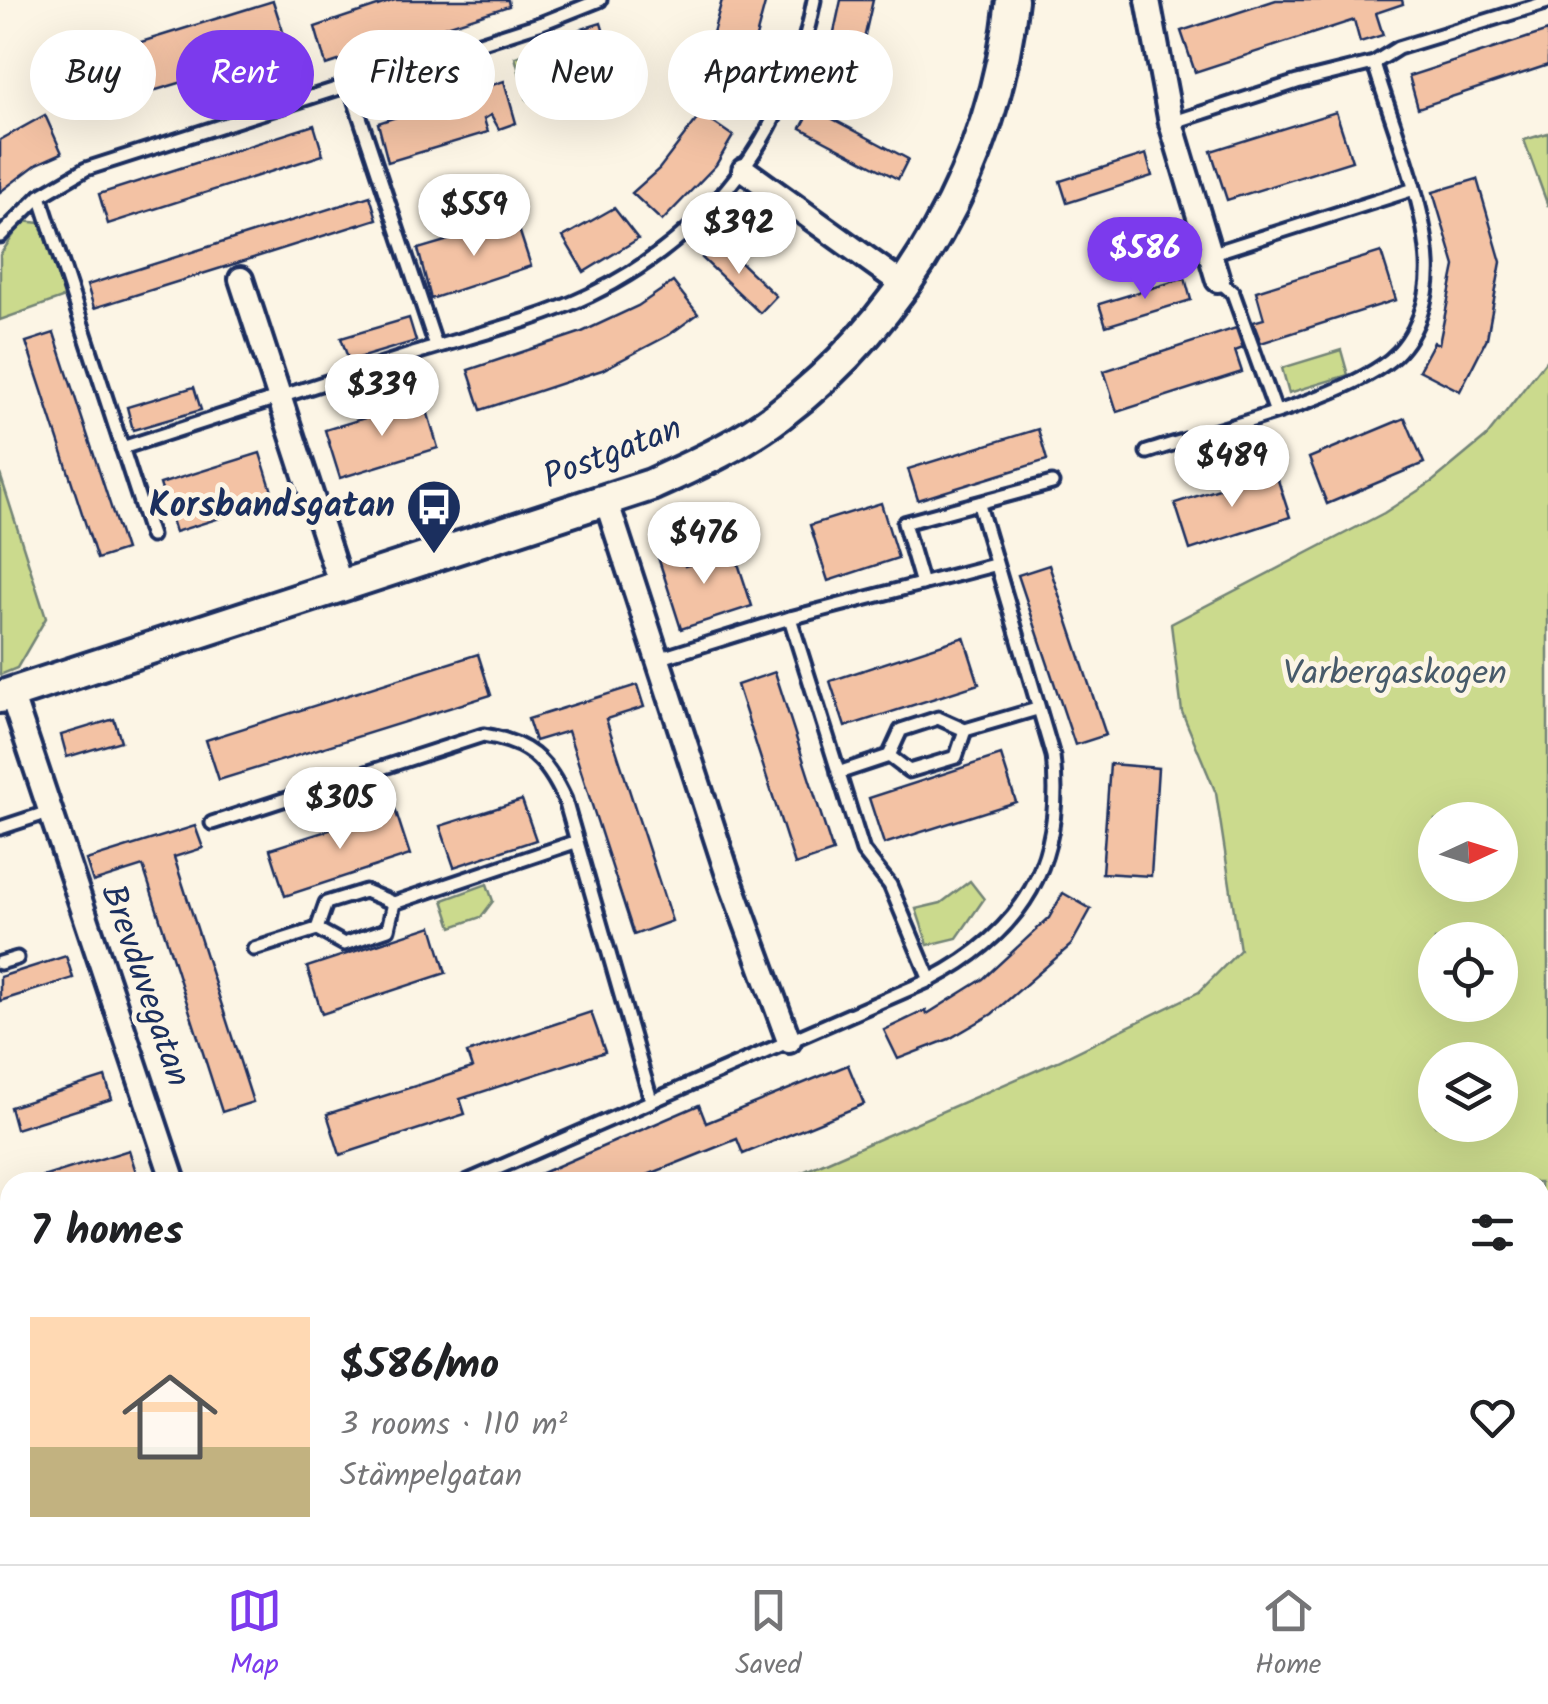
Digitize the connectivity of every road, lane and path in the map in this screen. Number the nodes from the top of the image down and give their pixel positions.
1 (600, 0) edge
2 (814, 0) edge
3 (1012, 0) edge
4 (1148, 0) edge
5 (1548, 2) edge
6 (495, 35) edge
7 (1374, 64) junction
8 (334, 89) edge
9 (362, 120) edge
10 (1170, 123) junction
11 (744, 170) junction
12 (1411, 190) junction
13 (40, 196) junction
14 (0, 236) edge
15 (1210, 254) junction
16 (241, 279) dead end
17 (1218, 280) joint
18 (904, 285) junction
19 (436, 346) junction
20 (280, 397) junction
21 (1275, 410) junction
22 (122, 448) junction
23 (1147, 452) dead end
24 (1052, 483) dead end
25 (606, 500) junction
26 (979, 505) junction
27 (151, 536) dead end
28 (994, 565) junction
29 (922, 584) junction
30 (341, 586) junction
31 (790, 618) junction
32 (658, 659) junction
33 (6, 695) edge
34 (1038, 710) junction
35 (964, 730) junction
36 (889, 756) junction
37 (838, 773) junction
38 (49, 812) junction
39 (212, 823) dead end
40 (0, 828) edge
41 (575, 842) junction
42 (394, 903) junction
43 (316, 929) junction
44 (254, 949) dead end
45 (17, 958) dead end
46 (0, 963) edge
47 (930, 980) junction
48 (788, 1041) junction
49 (651, 1100) junction
50 (171, 1172) edge
51 (489, 1172) edge

1 - 6 lane
2 - 11 lane
3 - 18 street, Postgatan
4 - 10 street
5 - 7 lane
7 - 10 lane
7 - 12 lane
8 - 13 lane
9 - 19 lane
10 - 15 street
11 - 18 street
11 - 19 lane
12 - 15 lane
12 - 21 lane
13 - 14 lane
13 - 22 lane
15 - 17 street
16 - 20 street
17 - 21 lane
18 - 25 street, Postgatan
19 - 20 lane
20 - 22 lane
20 - 30 street
21 - 23 lane
22 - 27 lane
24 - 26 lane
25 - 30 street, Postgatan
25 - 32 street
26 - 28 lane
26 - 29 lane
28 - 29 lane
28 - 34 lane
29 - 31 lane
30 - 33 street, Postgatan
31 - 32 lane
31 - 37 lane
32 - 48 street
33 - 38 street, Brevduvegatan
34 - 35 lane
34 - 47 lane
35 - 36 lane
35 - 36 lane
36 - 37 lane
37 - 47 lane
38 - 40 lane
38 - 50 street, Brevduvegatan
39 - 41 lane
41 - 42 lane
41 - 49 lane
42 - 43 lane
42 - 43 lane
43 - 44 lane
45 - 46 lane
47 - 48 lane
48 - 49 lane
49 - 51 lane

